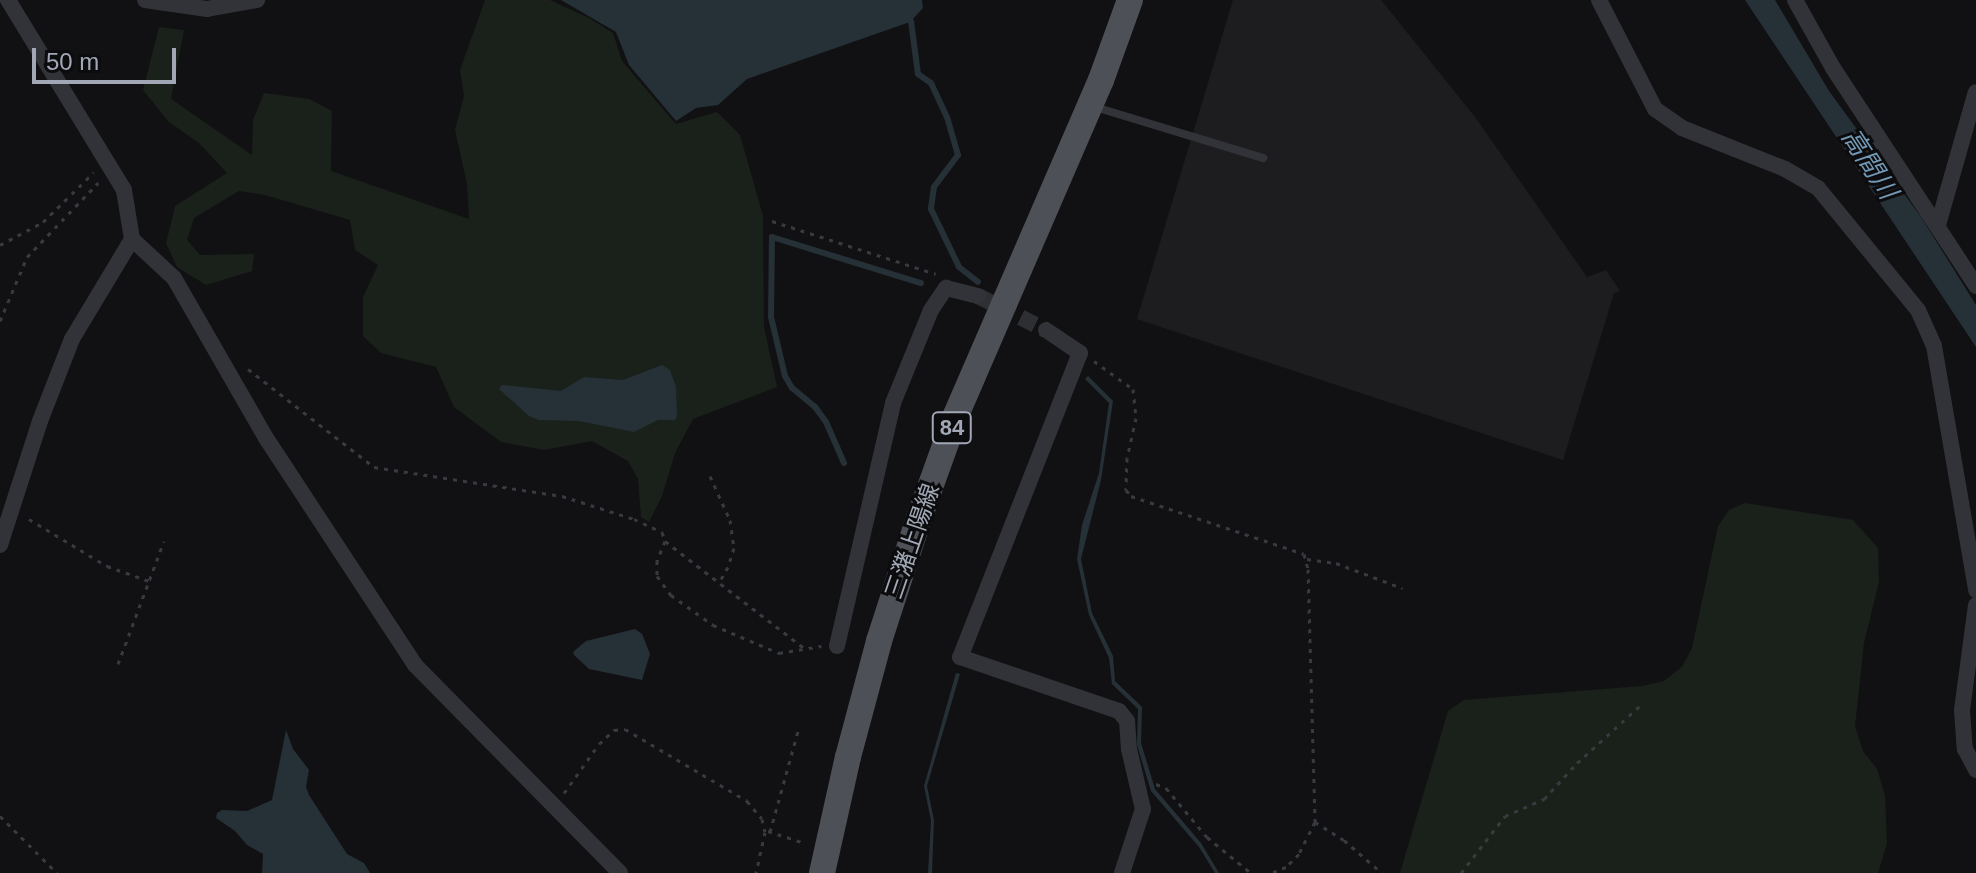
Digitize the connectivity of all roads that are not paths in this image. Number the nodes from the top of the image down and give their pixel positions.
1 (8, 0) edge
2 (145, 0) edge
3 (257, 0) edge
4 (1130, 0) edge
5 (1599, 0) edge
6 (1795, 0) edge
7 (1976, 92) edge
8 (1090, 106) junction
9 (1263, 158) dead end
10 (1938, 225) junction
11 (132, 239) junction
12 (1976, 286) edge
13 (978, 296) tunnel mouth
14 (1046, 330) tunnel mouth
15 (0, 545) edge
16 (1976, 590) edge
17 (1976, 605) edge
18 (837, 646) dead end
19 (1976, 770) edge
20 (620, 873) edge
21 (822, 873) edge
22 (1122, 873) edge

1 - 11 street
2 - 3 street
4 - 8 main road, 三潴上陽線 / 84
5 - 16 street
6 - 10 street
7 - 10 street
8 - 9 lane
8 - 21 main road, 三潴上陽線 / 84
10 - 12 street
11 - 15 street
11 - 20 street
13 - 18 street
14 - 22 street
17 - 19 street

